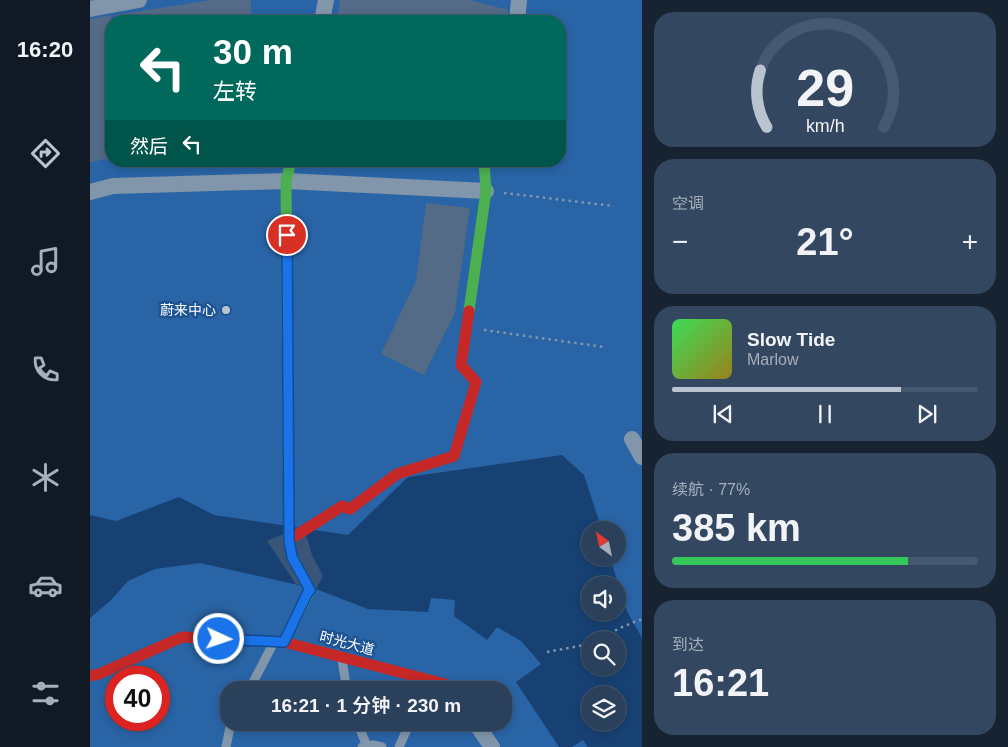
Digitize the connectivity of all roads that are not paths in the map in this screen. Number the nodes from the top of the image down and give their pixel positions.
1 (139, 0) edge
2 (326, 0) edge
3 (519, 0) edge
4 (90, 9) edge
5 (323, 15) edge
6 (518, 15) edge
7 (290, 167) edge
8 (484, 167) edge
9 (286, 181) junction
10 (486, 191) junction
11 (90, 192) edge
12 (632, 438) dead end
13 (642, 457) edge
14 (289, 540) junction
15 (279, 642) junction
16 (342, 657) junction
17 (90, 676) edge
18 (255, 681) edge
19 (346, 681) edge
20 (416, 681) edge
21 (230, 731) edge
22 (360, 731) edge
23 (406, 731) edge
24 (481, 731) edge
25 (226, 747) edge
26 (364, 747) edge
27 (382, 747) edge
28 (400, 747) edge
29 (492, 747) edge

1 - 4 street
2 - 5 street
3 - 6 street
7 - 9 street
8 - 10 street
9 - 10 street
9 - 11 street
9 - 14 street
10 - 14 street
12 - 13 street
14 - 15 street
15 - 16 street, 时光大道
15 - 17 street, 时光大道
15 - 18 lane
16 - 19 lane
16 - 20 street, 时光大道
21 - 25 lane
22 - 26 lane
23 - 28 lane
24 - 29 street
26 - 27 lane

